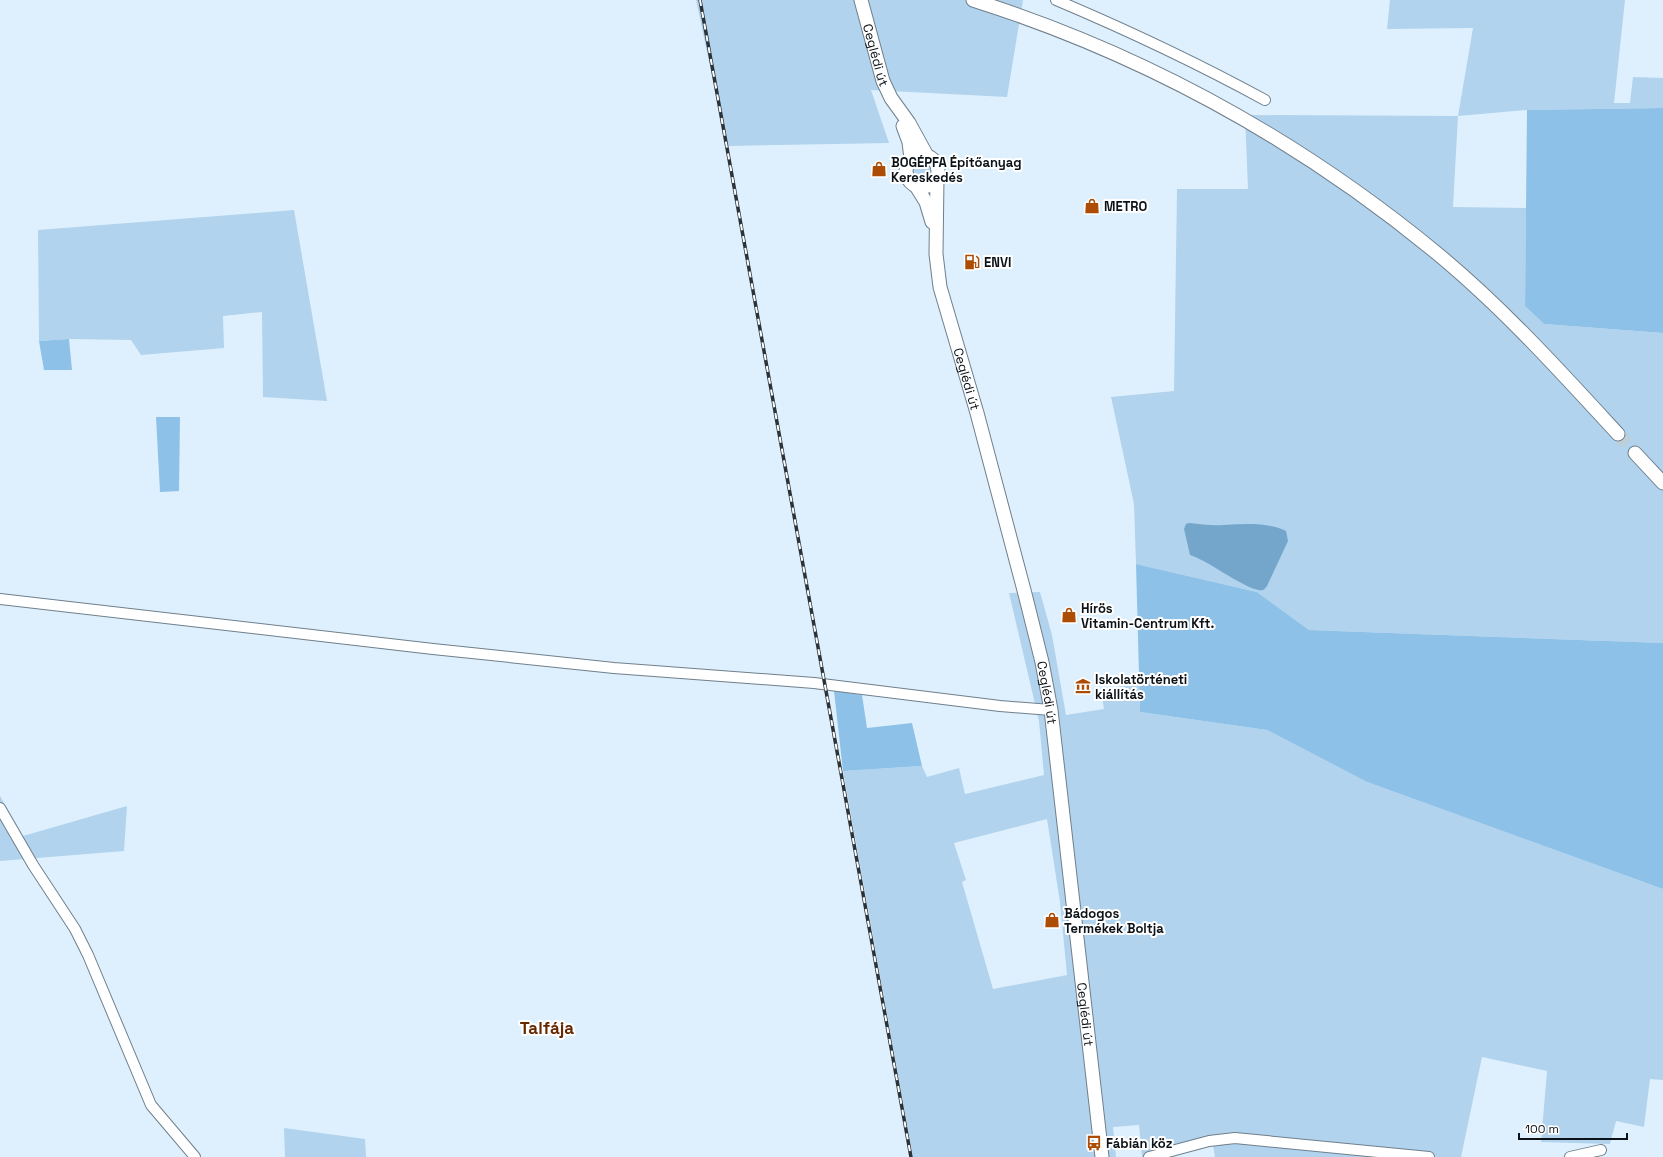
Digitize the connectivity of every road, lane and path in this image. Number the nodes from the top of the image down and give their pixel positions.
1 (861, 0) edge
2 (972, 0) edge
3 (1056, 0) edge
4 (1265, 100) dead end
5 (897, 107) junction
6 (926, 154) junction
7 (911, 159) junction
8 (937, 178) junction
9 (916, 186) junction
10 (935, 239) junction
11 (1618, 434) tunnel mouth
12 (1635, 453) tunnel mouth
13 (1663, 483) edge
14 (0, 599) edge
15 (1051, 710) junction
16 (0, 808) edge
17 (1601, 1150) dead end
18 (195, 1157) edge
19 (1102, 1157) edge
20 (1149, 1157) edge
21 (1429, 1157) edge
22 (1570, 1157) edge

1 - 5 main road, Ceglédi út
2 - 11 main road
3 - 4 street
5 - 6 main road, Ceglédi út
5 - 7 main road, Ceglédi út
6 - 7 main road
6 - 8 main road
7 - 9 main road
8 - 9 main road
8 - 10 main road, Ceglédi út
9 - 10 main road, Ceglédi út
10 - 15 main road, Ceglédi út
12 - 13 main road
14 - 15 street
15 - 19 main road, Ceglédi út
16 - 18 street
17 - 22 street
20 - 21 street

